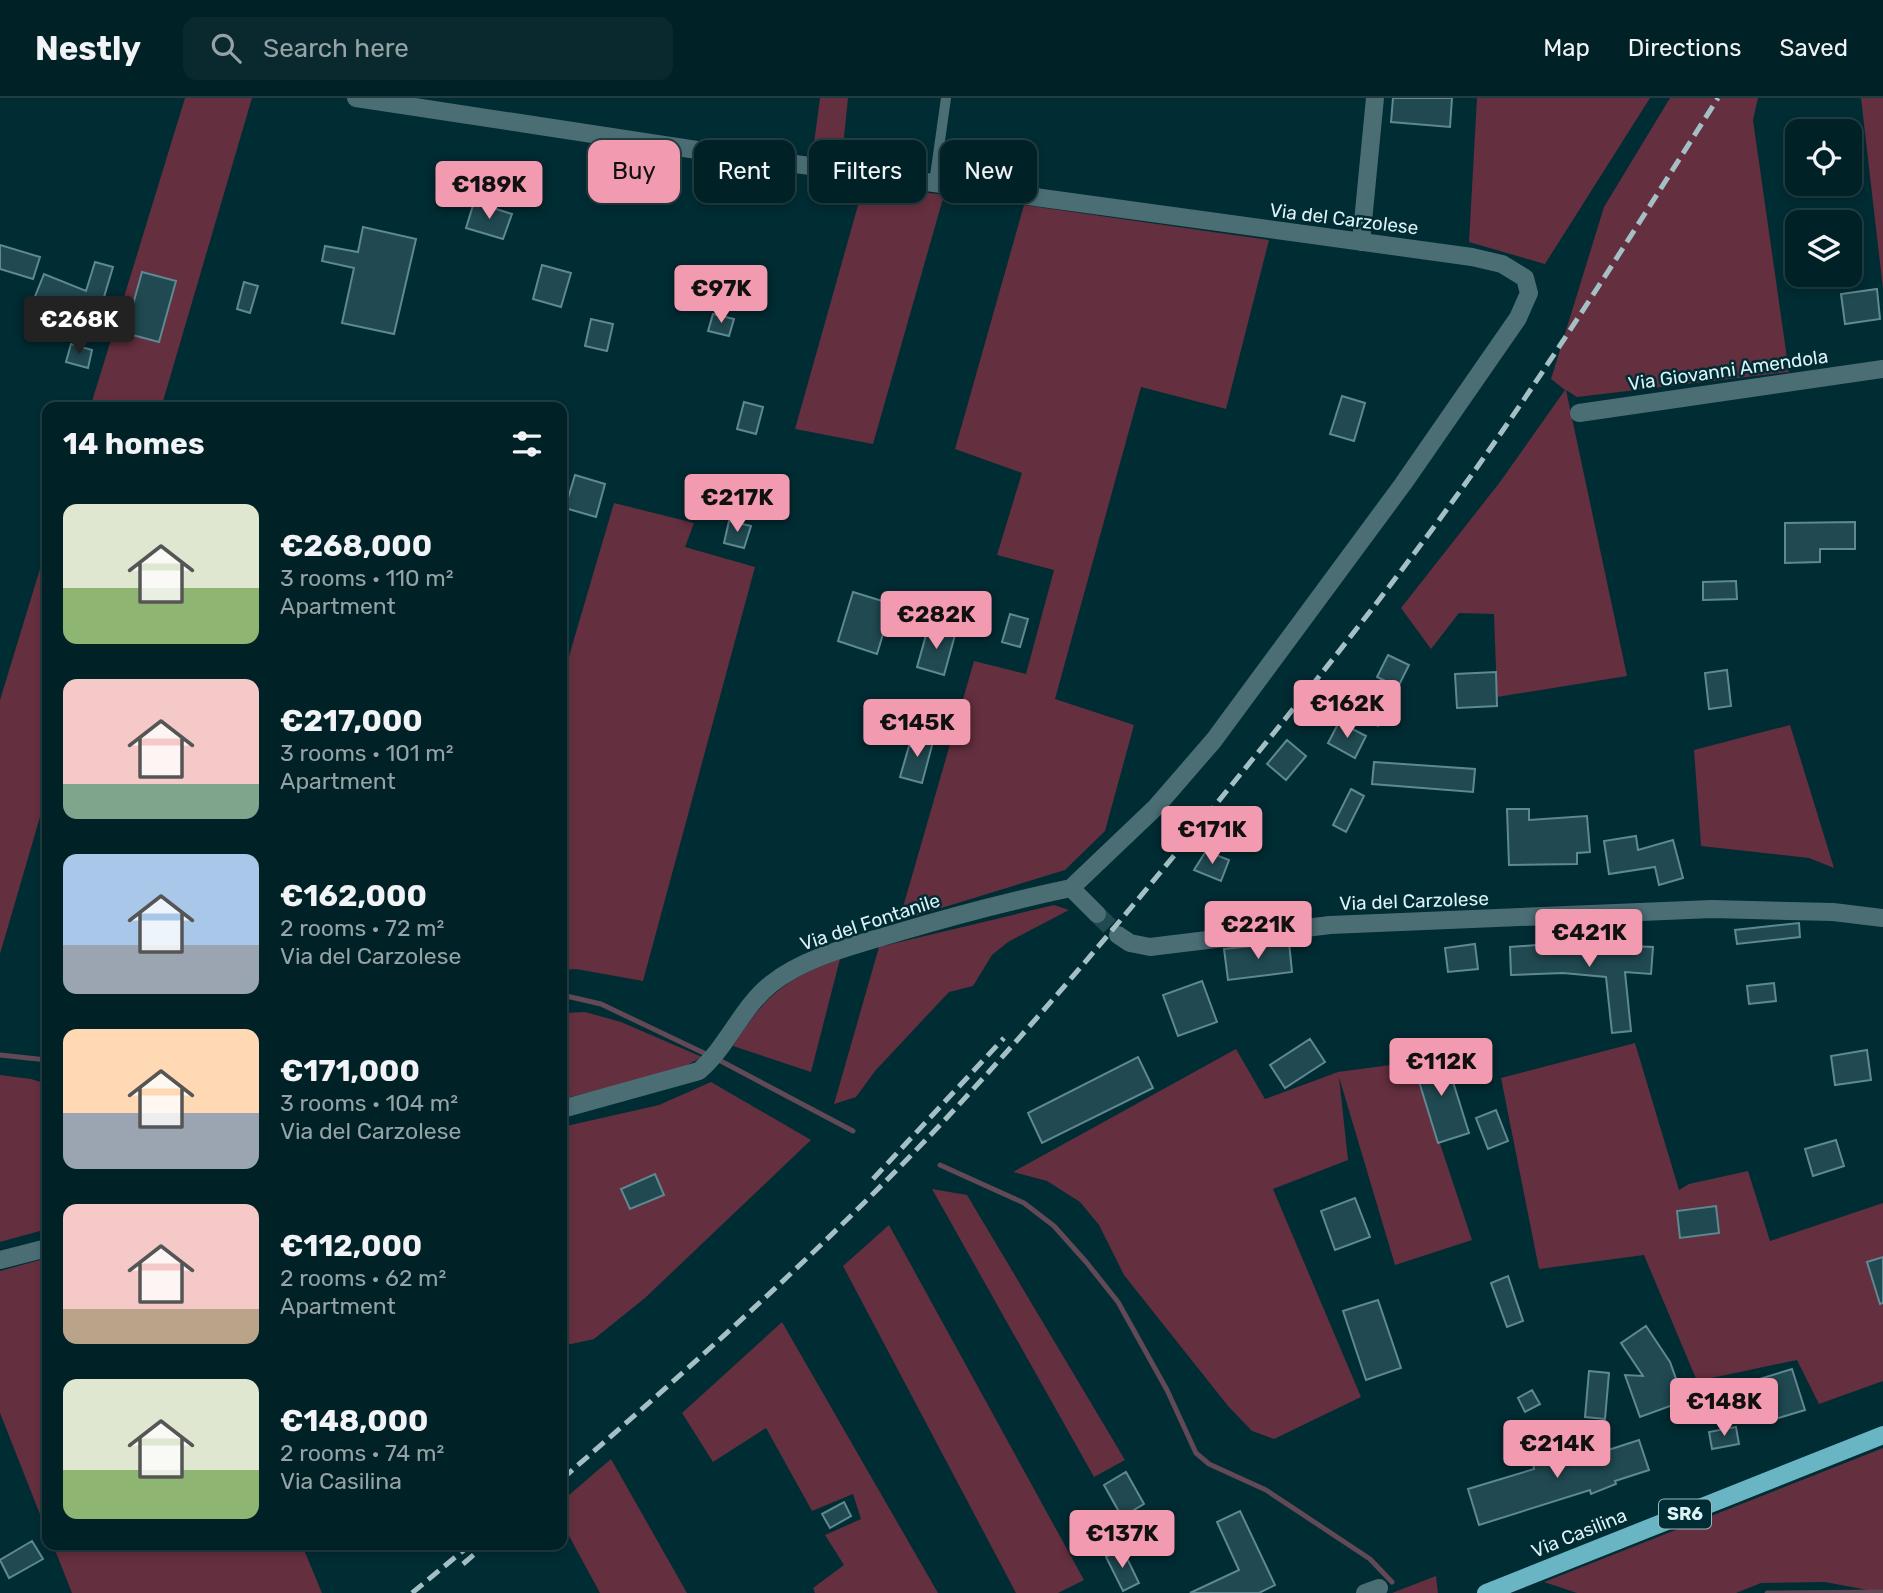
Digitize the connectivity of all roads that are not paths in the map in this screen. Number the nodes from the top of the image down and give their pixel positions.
1 (356, 98) edge
2 (946, 98) edge
3 (1375, 98) edge
4 (933, 183) junction
5 (1361, 242) junction
6 (1883, 369) edge
7 (1579, 413) dead end
8 (1071, 888) junction
9 (1097, 914) tunnel mouth
10 (1883, 918) edge
11 (1118, 935) tunnel mouth
12 (567, 1108) edge
13 (42, 1249) edge
14 (0, 1260) edge
15 (1883, 1435) edge
16 (1486, 1593) edge

1 - 4 street, Via del Carzolese
2 - 4 lane
3 - 5 street
4 - 5 street, Via del Carzolese
5 - 8 street, Via del Carzolese
6 - 7 street, Via Giovanni Amendola
8 - 9 street
8 - 12 street, Via del Fontanile
10 - 11 street, Via del Carzolese
13 - 14 street
15 - 16 main road, Via Casilina / SR6

